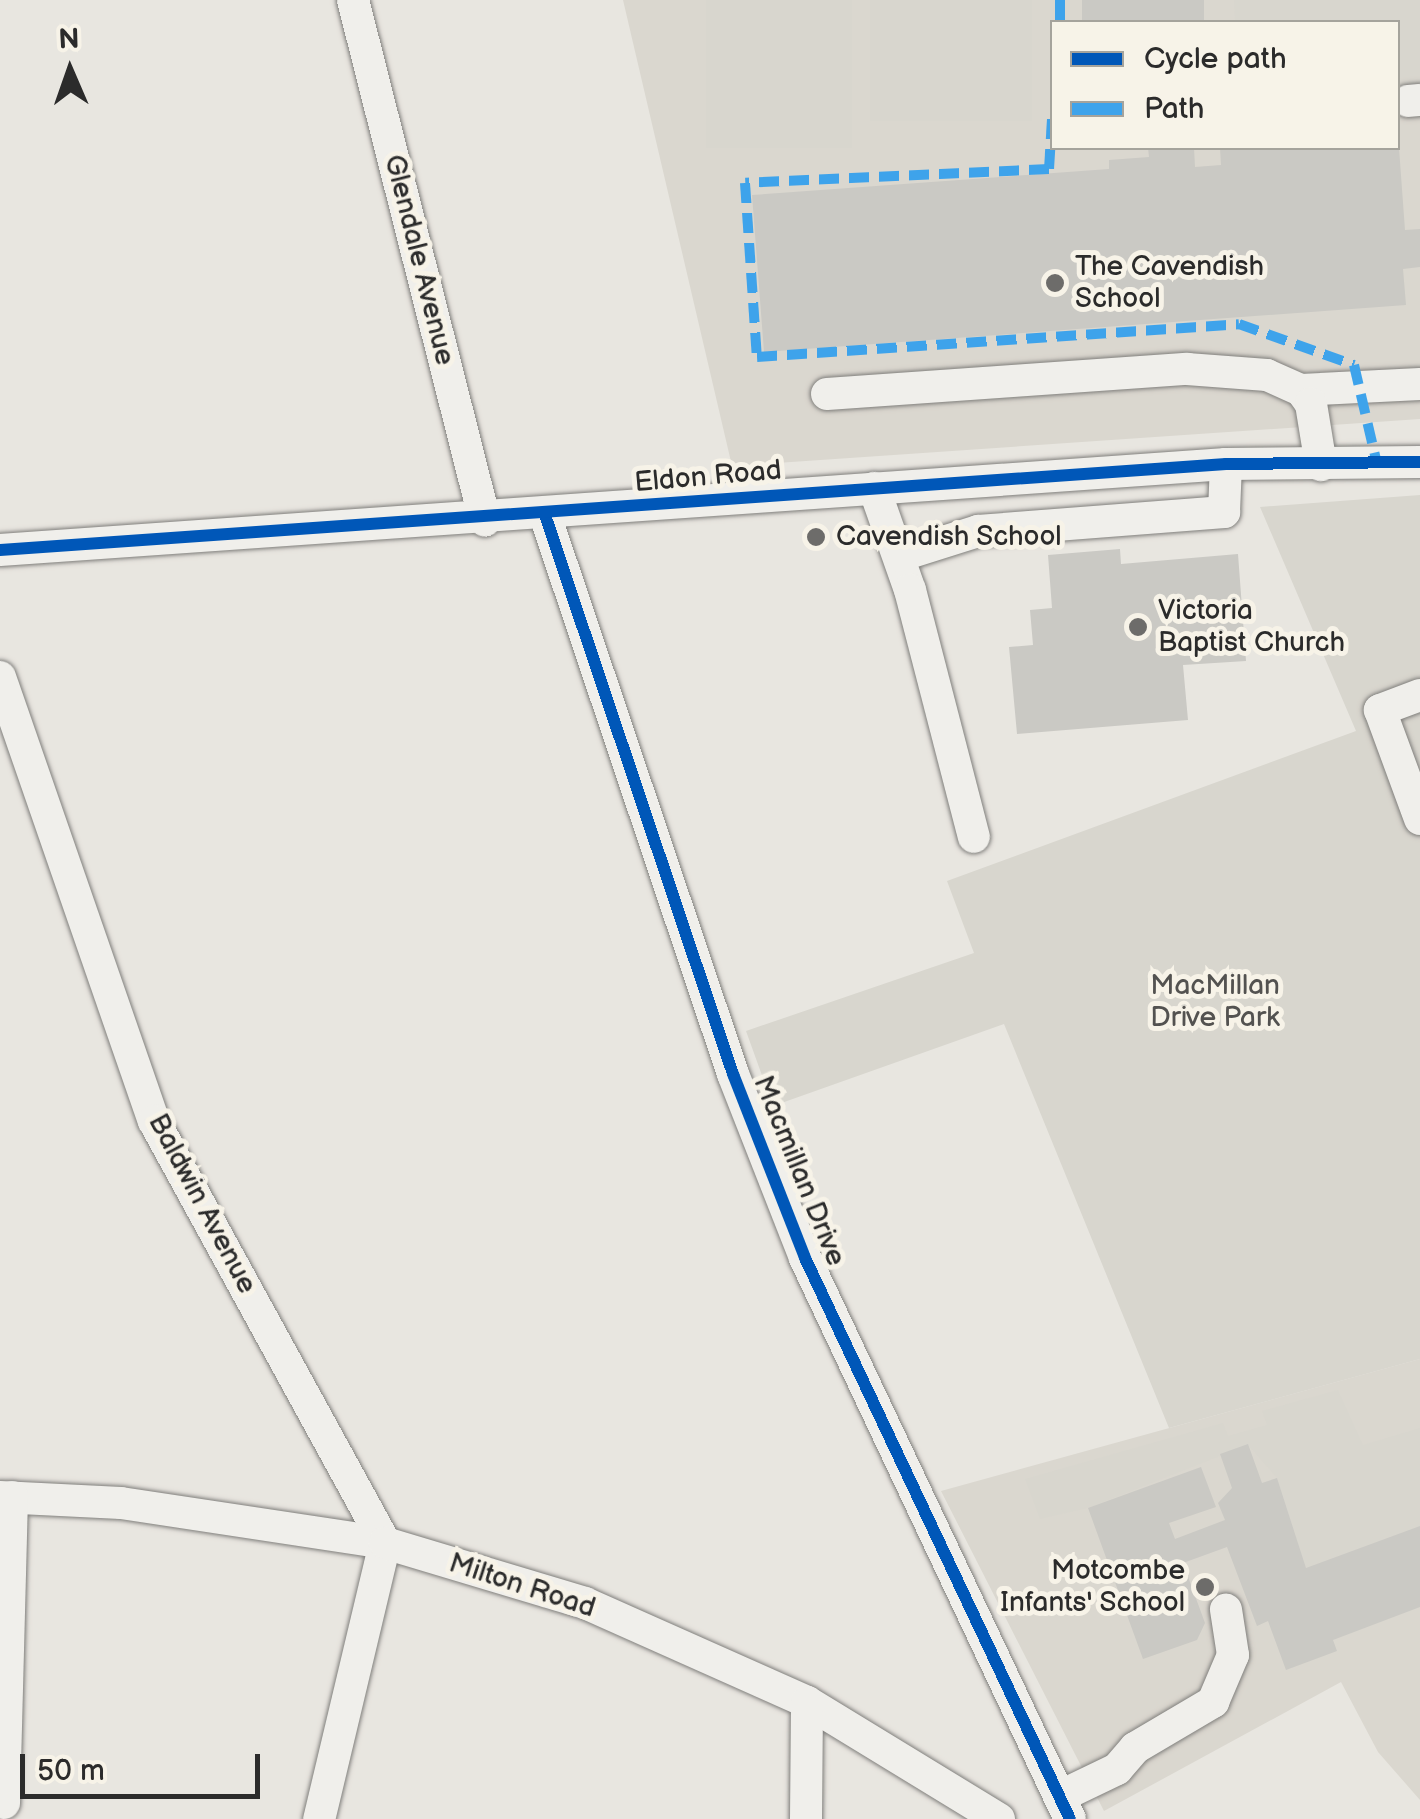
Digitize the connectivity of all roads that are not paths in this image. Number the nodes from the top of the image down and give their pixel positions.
1 (353, 0) edge
2 (1420, 384) edge
3 (1301, 390) junction
4 (827, 394) dead end
5 (1420, 462) edge
6 (1226, 464) junction
7 (1322, 465) junction
8 (874, 488) junction
9 (545, 515) junction
10 (485, 520) junction
11 (0, 550) edge
12 (899, 556) junction
13 (0, 677) edge
14 (1420, 694) edge
15 (1420, 819) edge
16 (974, 836) dead end
17 (6, 1496) edge
18 (386, 1543) junction
19 (1226, 1610) dead end
20 (807, 1702) junction
21 (4, 1803) dead end
22 (1067, 1807) edge
23 (320, 1819) edge
24 (806, 1819) edge
25 (998, 1819) edge

1 - 10 street, Glendale Avenue
2 - 3 street
3 - 4 street
3 - 7 street
5 - 7 street, Eldon Road
6 - 7 street, Eldon Road
6 - 8 street, Eldon Road
6 - 12 street
8 - 9 street, Eldon Road
8 - 12 street
9 - 10 street, Eldon Road
9 - 22 street, Macmillan Drive
10 - 11 street, Eldon Road
12 - 16 street
13 - 18 street, Baldwin Avenue
14 - 15 street
17 - 18 street, Milton Road
17 - 21 street
18 - 20 street, Milton Road
18 - 23 street
19 - 22 street
20 - 24 street
20 - 25 street, Milton Road

